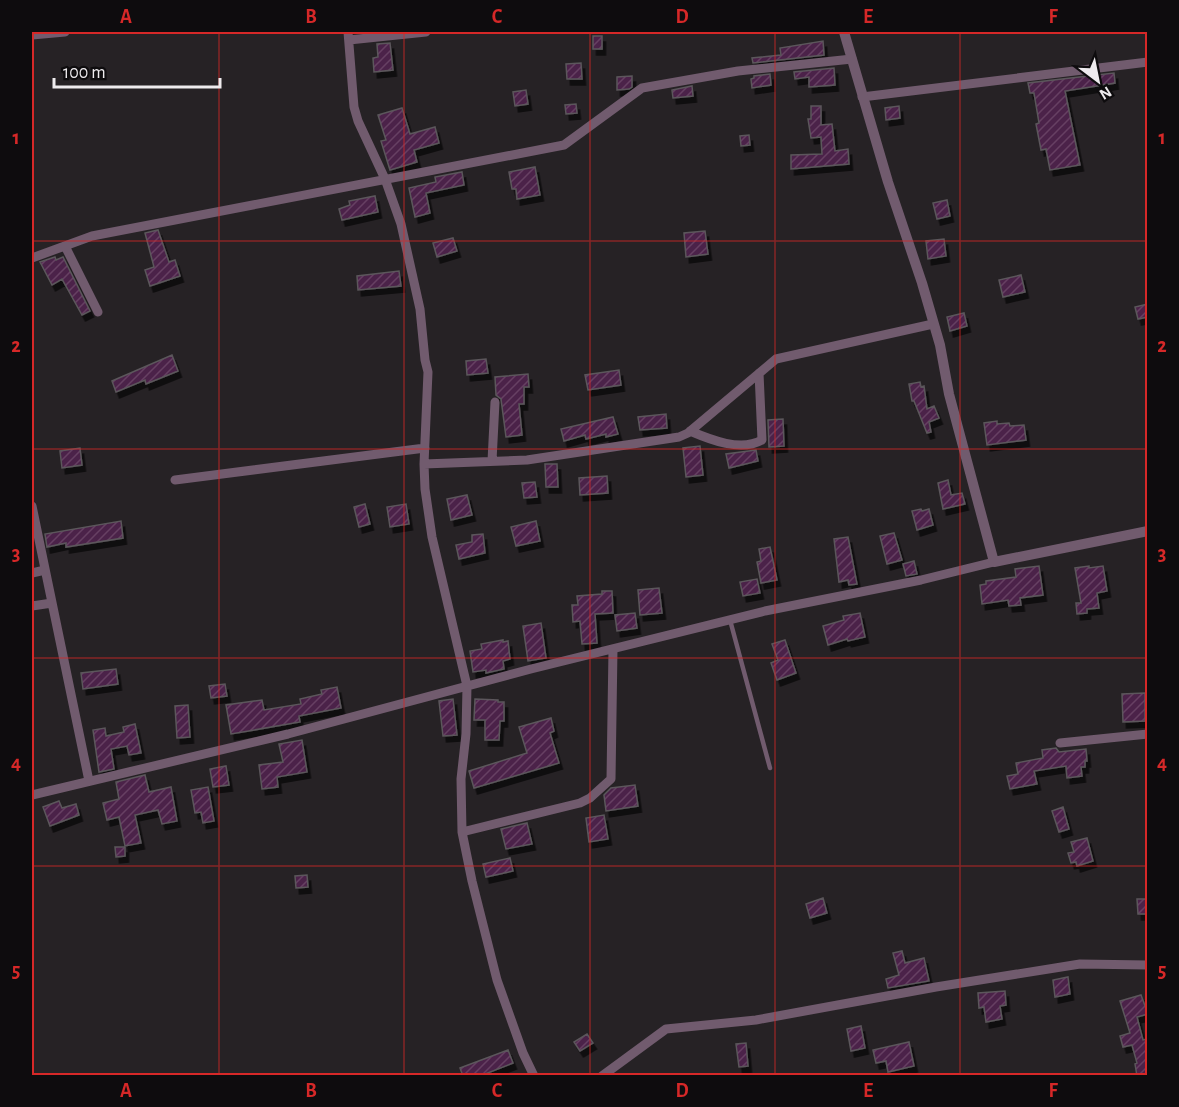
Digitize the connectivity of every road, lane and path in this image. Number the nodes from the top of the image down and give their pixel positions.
1 (64, 32) edge
2 (426, 32) edge
3 (844, 32) edge
4 (32, 35) edge
5 (348, 36) edge
6 (852, 59) junction
7 (1148, 62) edge
8 (862, 97) junction
9 (385, 179) junction
10 (65, 246) junction
11 (32, 258) edge
12 (98, 312) dead end
13 (933, 324) junction
14 (759, 373) junction
15 (495, 402) dead end
16 (690, 431) junction
17 (425, 448) junction
18 (492, 461) junction
19 (424, 464) junction
20 (175, 480) dead end
21 (32, 510) edge
22 (1148, 531) edge
23 (35, 537) edge
24 (994, 562) junction
25 (45, 570) junction
26 (32, 573) edge
27 (52, 603) junction
28 (32, 606) edge
29 (730, 620) junction
30 (613, 649) junction
31 (467, 686) junction
32 (1148, 734) edge
33 (1060, 743) dead end
34 (770, 768) dead end
35 (89, 781) junction
36 (32, 795) edge
37 (462, 832) junction
38 (1148, 965) edge
39 (534, 1076) edge
40 (602, 1076) edge

1 - 4 street
2 - 5 street
3 - 6 street
5 - 9 street
6 - 8 street
6 - 9 street
7 - 8 street
8 - 13 street
9 - 10 street
9 - 17 street
10 - 11 street
10 - 12 street
13 - 14 street
13 - 24 street
14 - 16 street
14 - 16 street
15 - 18 street
16 - 18 street
17 - 19 street
17 - 20 street
18 - 19 street
19 - 31 street
21 - 23 street
22 - 24 street
23 - 25 street
24 - 29 street
25 - 26 street
25 - 27 street
27 - 28 street
27 - 35 street
29 - 30 street
29 - 34 lane
30 - 31 street
30 - 37 street
31 - 35 street
31 - 37 street
32 - 33 street
35 - 36 street
37 - 39 street
38 - 40 street

